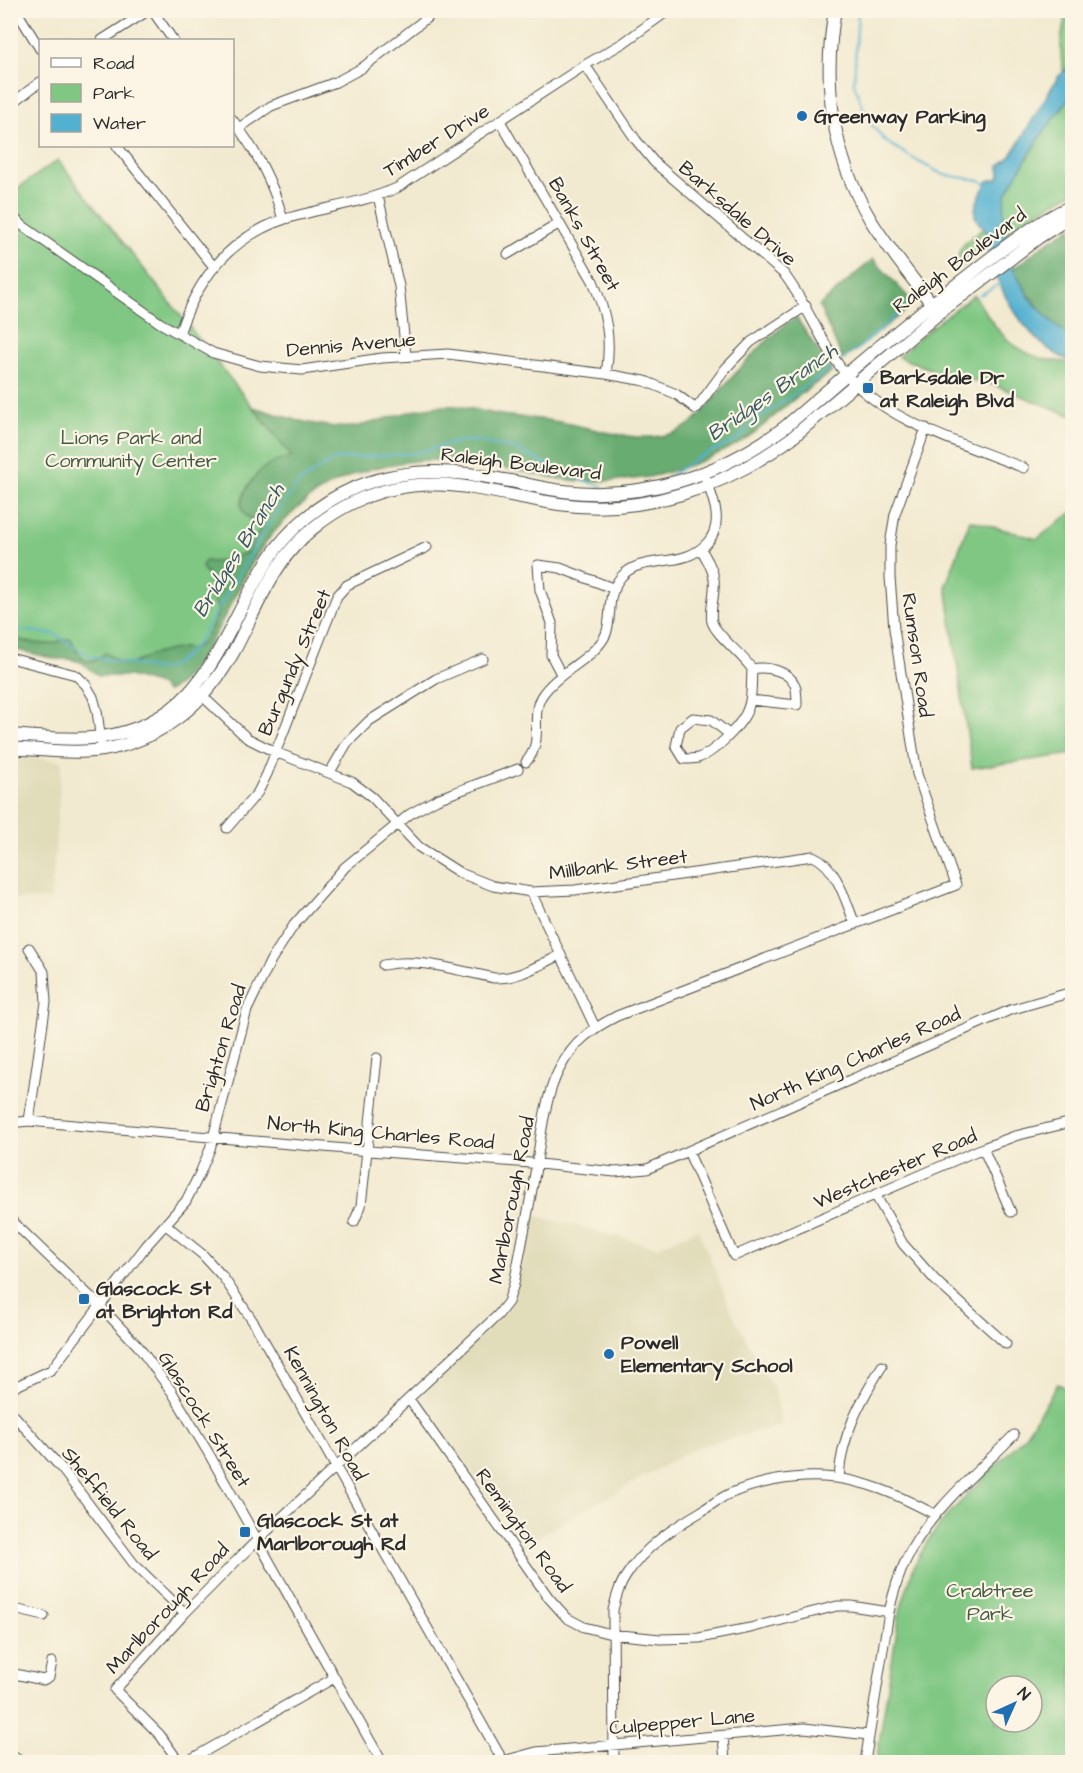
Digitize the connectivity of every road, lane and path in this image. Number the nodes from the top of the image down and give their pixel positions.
1 (15, 10) edge
2 (150, 10) edge
3 (437, 10) edge
4 (669, 10) edge
5 (835, 10) edge
6 (104, 39) edge
7 (172, 39) edge
8 (39, 47) edge
9 (585, 65) junction
10 (39, 83) edge
11 (10, 105) edge
12 (500, 121) junction
13 (234, 122) edge
14 (239, 128) junction
15 (118, 147) edge
16 (378, 196) junction
17 (1072, 206) edge
18 (10, 214) edge
19 (1072, 216) edge
20 (283, 220) junction
21 (560, 223) junction
22 (1026, 239) junction
23 (508, 254) dead end
24 (214, 267) junction
25 (931, 303) junction
26 (806, 306) junction
27 (939, 314) junction
28 (179, 334) junction
29 (406, 356) junction
30 (606, 374) junction
31 (850, 379) junction
32 (926, 429) junction
33 (1024, 468) dead end
34 (706, 480) junction
35 (427, 547) dead end
36 (701, 549) junction
37 (615, 589) junction
38 (10, 658) edge
39 (483, 659) dead end
40 (752, 669) junction
41 (561, 674) junction
42 (198, 692) junction
43 (750, 700) junction
44 (729, 734) junction
45 (10, 735) edge
46 (101, 743) junction
47 (10, 748) edge
48 (275, 752) junction
49 (526, 762) dead end
50 (518, 769) dead end
51 (330, 772) junction
52 (398, 824) junction
53 (227, 828) dead end
54 (956, 885) joint
55 (531, 892) junction
56 (855, 924) junction
57 (29, 948) dead end
58 (561, 955) junction
59 (383, 965) dead end
60 (1072, 992) edge
61 (595, 1027) junction
62 (377, 1058) dead end
63 (29, 1121) junction
64 (1072, 1122) edge
65 (10, 1123) edge
66 (213, 1136) junction
67 (983, 1148) junction
68 (369, 1151) junction
69 (688, 1151) junction
70 (536, 1164) junction
71 (876, 1196) junction
72 (1011, 1212) dead end
73 (10, 1219) edge
74 (354, 1222) dead end
75 (166, 1225) junction
76 (100, 1306) junction
77 (1006, 1344) dead end
78 (882, 1366) dead end
79 (10, 1389) edge
80 (409, 1399) junction
81 (10, 1411) edge
82 (1014, 1435) dead end
83 (335, 1467) junction
84 (839, 1479) junction
85 (936, 1515) junction
86 (257, 1540) junction
87 (10, 1608) edge
88 (889, 1612) junction
89 (184, 1613) junction
90 (44, 1616) dead end
91 (611, 1634) junction
92 (52, 1662) dead end
93 (10, 1673) edge
94 (334, 1678) junction
95 (868, 1735) junction
96 (723, 1736) junction
97 (613, 1745) junction
98 (10, 1754) edge
99 (21, 1762) edge
100 (179, 1762) edge
101 (186, 1762) edge
102 (382, 1762) edge
103 (502, 1762) edge
104 (614, 1762) edge
105 (725, 1762) edge
106 (865, 1762) edge

1 - 8 street
2 - 6 street
2 - 7 street
3 - 14 street
4 - 9 street, Timber Drive
5 - 25 main road
9 - 12 street, Timber Drive
9 - 26 street, Barksdale Drive
10 - 11 street
12 - 16 street, Timber Drive
12 - 21 street, Banks Street
13 - 14 street
14 - 20 street
15 - 24 street
16 - 20 street, Timber Drive
16 - 29 street
17 - 22 main road, Raleigh Boulevard
18 - 28 street, Dennis Avenue
19 - 22 main road, Raleigh Boulevard
20 - 24 street, Timber Drive
21 - 23 street
21 - 30 street, Banks Street
22 - 25 main road, Raleigh Boulevard
22 - 27 main road, Raleigh Boulevard
24 - 28 street, Timber Drive
25 - 27 main road
25 - 31 main road, Raleigh Boulevard
26 - 30 street, Dennis Avenue
26 - 31 street, Barksdale Drive
27 - 31 main road, Raleigh Boulevard
28 - 29 street, Dennis Avenue
29 - 30 street, Dennis Avenue
31 - 32 street, Barksdale Drive
31 - 34 main road, Raleigh Boulevard
32 - 33 street, Barksdale Drive
32 - 54 street, Rumson Road
34 - 36 street
34 - 42 main road, Raleigh Boulevard
35 - 48 street, Burgundy Street
36 - 37 street
36 - 40 street
37 - 41 street
37 - 41 street
38 - 46 street
39 - 51 street
40 - 43 street
40 - 43 street
41 - 49 street
42 - 46 main road, Raleigh Boulevard
42 - 48 street, Millbank Street
43 - 44 street
44 - 44 street
45 - 46 main road
46 - 47 main road
48 - 51 street, Millbank Street
48 - 53 street, Burgundy Street
50 - 52 street, Brighton Road
51 - 52 street, Millbank Street
52 - 55 street, Millbank Street
52 - 66 street, Brighton Road
54 - 56 street, Marlborough Road
55 - 56 street, Millbank Street
55 - 58 street
56 - 61 street, Marlborough Road
57 - 63 street
58 - 59 street
58 - 61 street
60 - 69 street, North King Charles Road
61 - 70 street, Marlborough Road
62 - 68 street
63 - 65 street, North King Charles Road
63 - 66 street, North King Charles Road
64 - 67 street, Westchester Road
66 - 68 street, North King Charles Road
66 - 75 street, Brighton Road
67 - 71 street, Westchester Road
67 - 72 street
68 - 70 street, North King Charles Road
68 - 74 street
69 - 70 street, North King Charles Road
69 - 71 street, Westchester Road
70 - 80 street, Marlborough Road
71 - 77 street
73 - 76 street, Glascock Street
75 - 76 street, Brighton Road
75 - 83 street, Kennington Road
76 - 79 street, Brighton Road
76 - 86 street, Glascock Street
78 - 84 street
80 - 83 street, Marlborough Road
80 - 91 street, Remington Road
81 - 89 street, Sheffield Road
82 - 85 street
83 - 86 street, Marlborough Road
83 - 103 street, Kennington Road
84 - 85 street
84 - 91 street
85 - 88 street
86 - 89 street, Marlborough Road
86 - 94 street, Glascock Street
87 - 90 street
88 - 91 street, Remington Road
88 - 95 street
89 - 100 street, Marlborough Road
91 - 97 street
92 - 93 street
94 - 101 street
94 - 102 street, Glascock Street
95 - 96 street, Culpepper Lane
95 - 106 street
96 - 97 street, Culpepper Lane
96 - 105 street
97 - 103 street, Culpepper Lane
97 - 104 street
98 - 99 street

